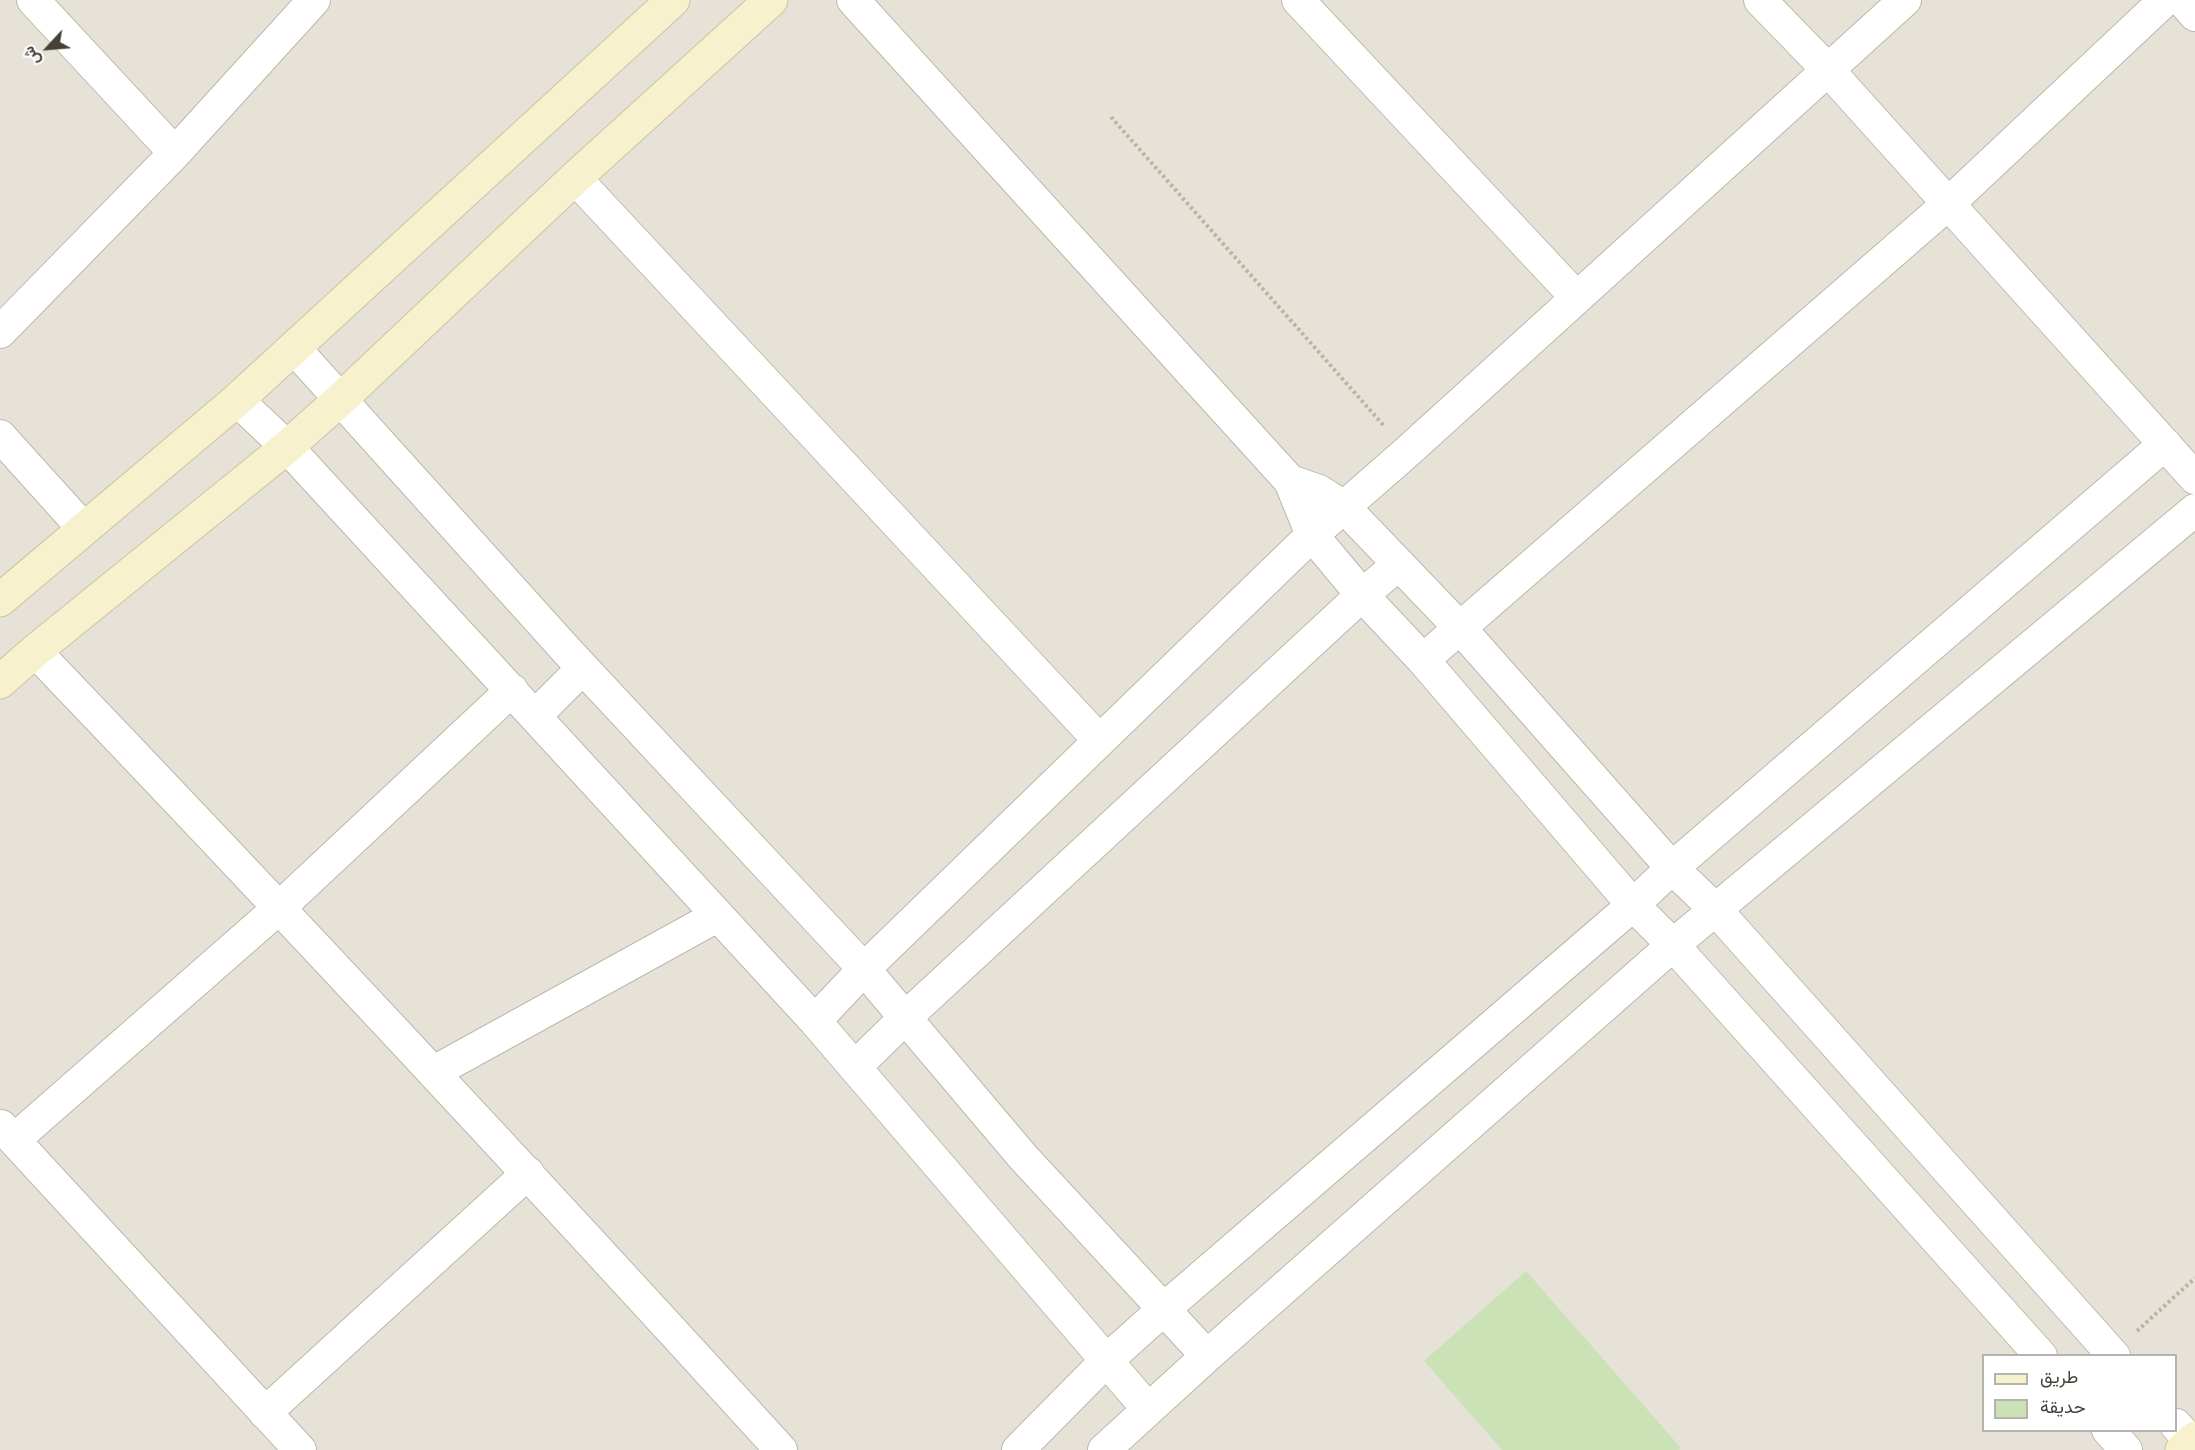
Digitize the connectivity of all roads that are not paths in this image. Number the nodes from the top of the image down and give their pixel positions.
1 (33, 0) edge
2 (314, 0) edge
3 (673, 0) edge
4 (771, 0) edge
5 (853, 0) edge
6 (1298, 0) edge
7 (1760, 0) edge
8 (1905, 0) edge
9 (2165, 0) edge
10 (2182, 0) edge
11 (2195, 15) edge
12 (1828, 70) junction
13 (175, 153) junction
14 (575, 178) junction
15 (1948, 204) junction
16 (1576, 297) junction
17 (0, 332) edge
18 (294, 348) junction
19 (341, 399) junction
20 (237, 400) junction
21 (0, 436) edge
22 (2165, 444) junction
23 (287, 447) junction
24 (2195, 478) edge
25 (1290, 481) junction
26 (1344, 507) junction
27 (2195, 510) edge
28 (84, 530) junction
29 (1312, 535) junction
30 (1399, 564) junction
31 (1362, 595) junction
32 (0, 600) edge
33 (1460, 628) junction
34 (35, 651) junction
35 (1423, 660) junction
36 (583, 668) junction
37 (0, 682) edge
38 (512, 690) junction
39 (536, 715) junction
40 (1099, 740) junction
41 (1672, 868) junction
42 (1634, 905) junction
43 (280, 907) junction
44 (1716, 910) junction
45 (717, 916) junction
46 (1673, 945) junction
47 (864, 969) junction
48 (906, 1017) junction
49 (815, 1021) junction
50 (855, 1067) junction
51 (434, 1072) junction
52 (7, 1133) edge
53 (528, 1173) junction
54 (1164, 1309) junction
55 (2039, 1354) edge
56 (2113, 1354) edge
57 (1208, 1356) junction
58 (1106, 1361) junction
59 (1148, 1409) junction
60 (265, 1413) junction
61 (2109, 1432) edge
62 (300, 1450) edge
63 (781, 1450) edge
64 (1018, 1450) edge
65 (1104, 1450) edge
66 (2126, 1450) edge

1 - 13 street
2 - 13 street
3 - 18 main road
4 - 14 main road
5 - 25 street
6 - 16 street
7 - 12 street
8 - 12 street
9 - 15 street
10 - 11 street
12 - 15 street
12 - 16 street
13 - 17 street
14 - 19 main road
14 - 40 street
15 - 22 street
15 - 33 street
16 - 26 street
18 - 19 street
18 - 20 main road
19 - 23 main road
19 - 36 street
20 - 23 street
20 - 28 main road
21 - 28 street
22 - 24 street
22 - 41 street
23 - 34 main road
23 - 38 street
25 - 26 street
25 - 29 street
26 - 29 street
26 - 30 street
27 - 44 street
28 - 32 main road
29 - 31 street
29 - 40 street
30 - 31 street
30 - 33 street
31 - 35 street
31 - 48 street
33 - 35 street
33 - 41 street
34 - 37 main road
34 - 43 street
35 - 42 street
36 - 39 street
36 - 47 street
38 - 39 street
38 - 43 street
39 - 45 street
40 - 47 street
41 - 42 street
41 - 44 street
42 - 46 street
42 - 54 street
43 - 51 street
43 - 52 street
44 - 46 street
44 - 56 street
45 - 49 street
45 - 51 street
46 - 55 street
46 - 57 street
47 - 48 street
47 - 49 street
48 - 50 street
48 - 54 street
49 - 50 street
50 - 58 street
51 - 53 street
52 - 60 street
53 - 60 street
53 - 63 street
54 - 57 street
54 - 58 street
57 - 59 street
58 - 59 street
58 - 64 street
59 - 65 street
60 - 62 street
61 - 66 street

